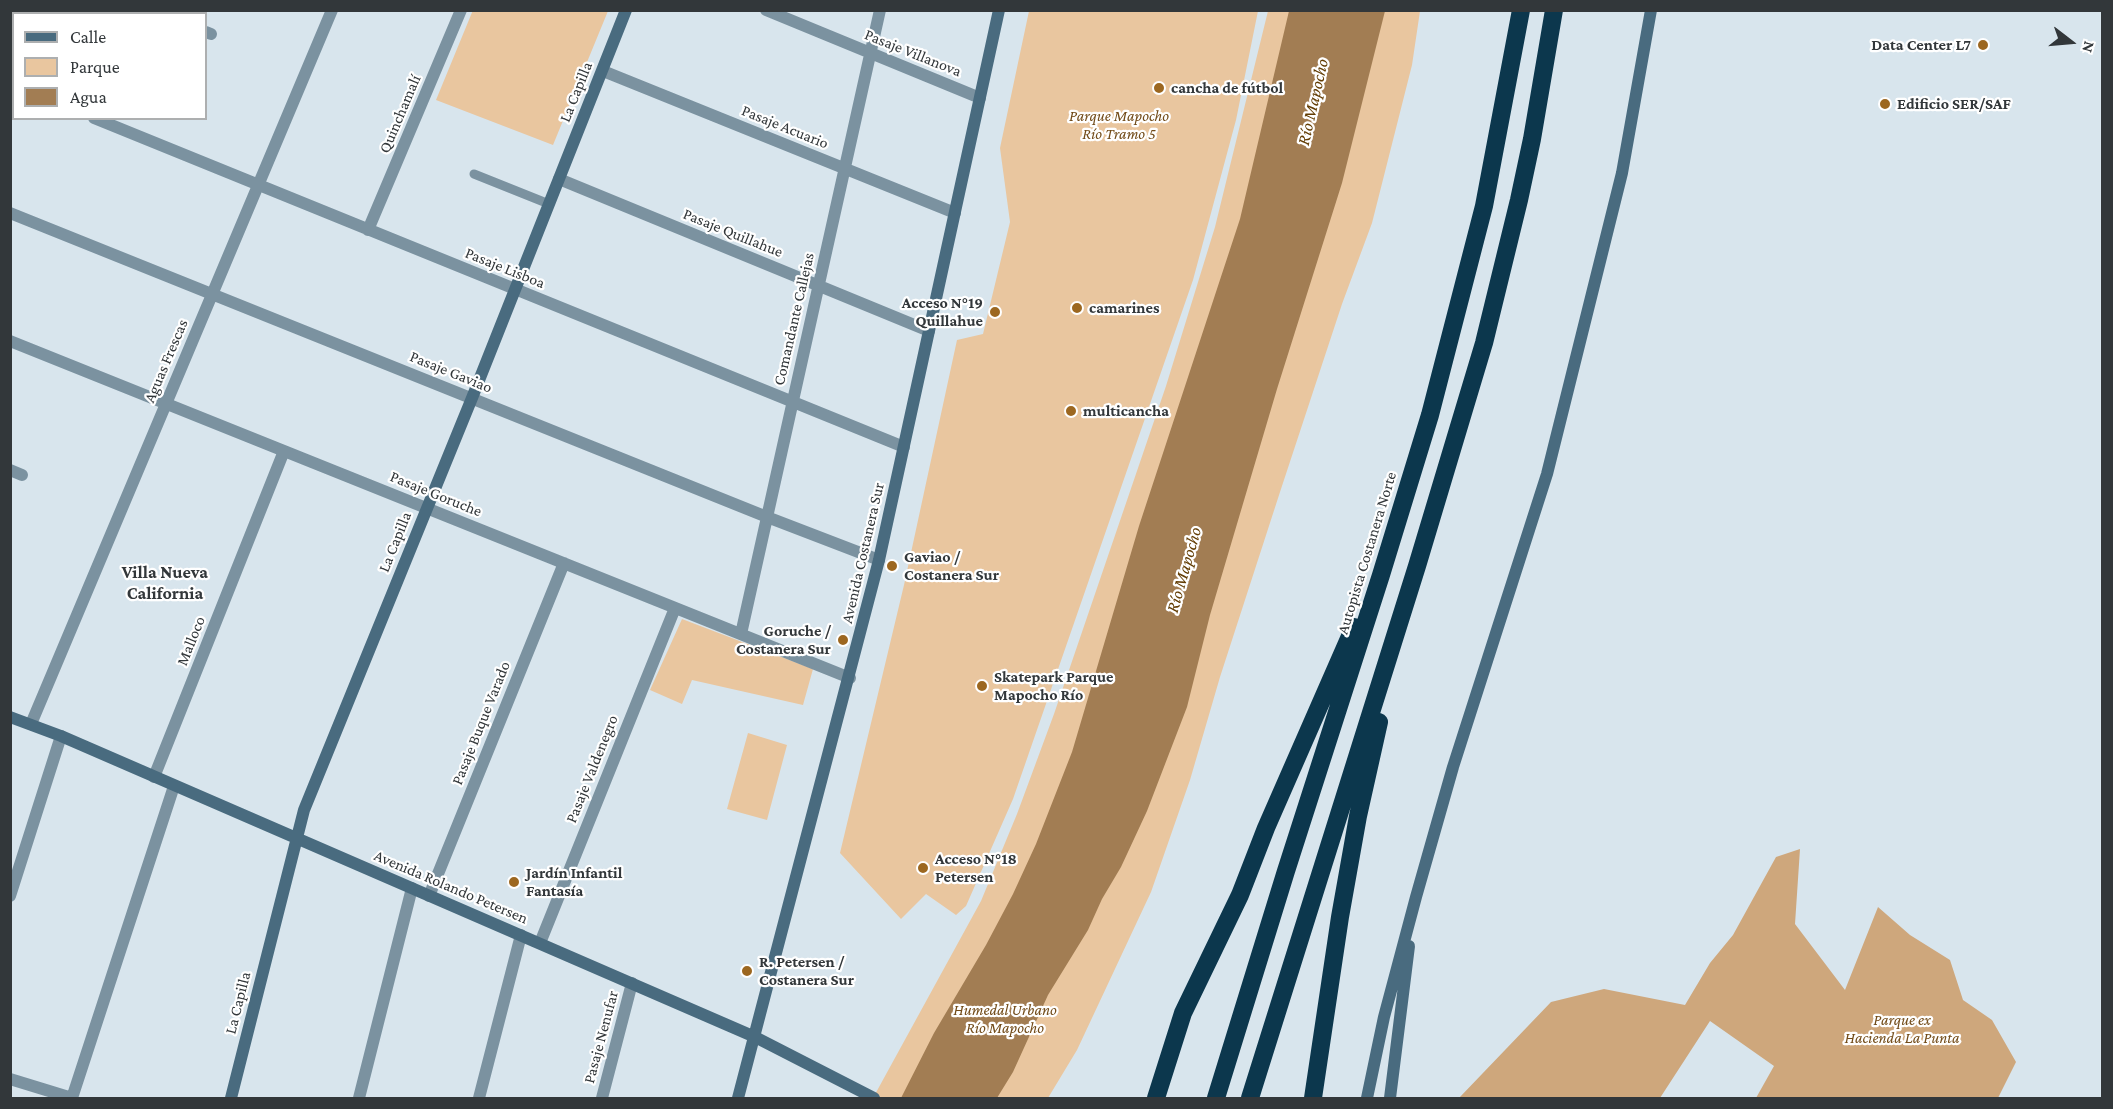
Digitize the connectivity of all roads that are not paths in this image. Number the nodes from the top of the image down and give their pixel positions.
1 (333, 10) edge
2 (461, 10) edge
3 (626, 10) edge
4 (766, 10) edge
5 (880, 10) edge
6 (999, 10) edge
7 (1521, 10) edge
8 (1554, 10) edge
9 (1651, 10) edge
10 (870, 54) junction
11 (603, 71) junction
12 (980, 98) junction
13 (99, 120) edge
14 (845, 169) junction
15 (474, 174) dead end
16 (559, 179) junction
17 (258, 186) junction
18 (549, 204) junction
19 (10, 213) edge
20 (955, 213) junction
21 (368, 230) junction
22 (818, 286) junction
23 (515, 290) junction
24 (212, 294) junction
25 (929, 332) junction
26 (10, 340) edge
27 (471, 398) junction
28 (792, 402) junction
29 (166, 403) junction
30 (904, 447) junction
31 (284, 451) junction
32 (427, 508) junction
33 (767, 517) junction
34 (879, 560) junction
35 (564, 563) junction
36 (1382, 575) junction
37 (1404, 605) junction
38 (675, 608) junction
39 (741, 634) junction
40 (850, 678) junction
41 (10, 717) edge
42 (31, 724) junction
43 (61, 736) junction
44 (154, 777) junction
45 (174, 786) junction
46 (296, 838) junction
47 (412, 888) junction
48 (10, 896) edge
49 (429, 896) junction
50 (1416, 897) junction
51 (521, 935) junction
52 (540, 943) junction
53 (632, 983) junction
54 (755, 1037) junction
55 (10, 1079) edge
56 (72, 1098) edge
57 (231, 1098) edge
58 (359, 1098) edge
59 (479, 1098) edge
60 (602, 1098) edge
61 (738, 1098) edge
62 (874, 1098) edge
63 (1156, 1098) edge
64 (1216, 1098) edge
65 (1250, 1098) edge
66 (1312, 1098) edge
67 (1367, 1098) edge
68 (1390, 1098) edge

1 - 17 street, Aguas Frescas
2 - 21 street, Quinchamalí
3 - 11 street, La Capilla
4 - 10 street, Pasaje Villanova
5 - 10 street, Comandante Callejas
6 - 12 street, Avenida Costanera Sur
7 - 36 highway, Autopista Costanera Norte
8 - 37 highway
9 - 50 street
10 - 12 street, Pasaje Villanova
10 - 14 street, Comandante Callejas
11 - 14 street, Pasaje Acuario
11 - 16 street, La Capilla
12 - 20 street, Avenida Costanera Sur
13 - 17 street, Pasaje Lisboa
14 - 20 street, Pasaje Acuario
14 - 22 street, Comandante Callejas
15 - 18 lane
16 - 18 street, La Capilla
16 - 22 street, Pasaje Quillahue
17 - 21 street, Pasaje Lisboa
17 - 24 street, Aguas Frescas
18 - 23 street, La Capilla
19 - 24 street, Pasaje Gaviao
20 - 25 street, Avenida Costanera Sur
21 - 23 street, Pasaje Lisboa
22 - 25 street, Pasaje Quillahue
22 - 28 street, Comandante Callejas
23 - 27 street, La Capilla
23 - 28 street, Pasaje Lisboa
24 - 27 street, Pasaje Gaviao
24 - 29 street, Aguas Frescas
25 - 30 street, Avenida Costanera Sur
26 - 29 street, Pasaje Goruche
27 - 32 street, La Capilla
27 - 33 street, Pasaje Gaviao
28 - 30 street, Pasaje Lisboa
28 - 33 street, Comandante Callejas
29 - 31 street, Pasaje Goruche
29 - 42 street, Aguas Frescas
30 - 34 street, Avenida Costanera Sur
31 - 32 street, Pasaje Goruche
31 - 44 street, Malloco
32 - 35 street, Pasaje Goruche
32 - 46 street, La Capilla
33 - 34 street, Pasaje Gaviao
33 - 39 street, Comandante Callejas
34 - 40 street, Avenida Costanera Sur
35 - 38 street, Pasaje Goruche
35 - 49 street, Pasaje Buque Varado
36 - 63 highway
36 - 64 highway, Autopista Costanera Norte
37 - 65 highway
37 - 66 highway
38 - 39 street, Pasaje Goruche
38 - 52 street, Pasaje Valdenegro
39 - 40 street, Pasaje Goruche
40 - 54 street, Avenida Costanera Sur
41 - 42 street, Avenida Rolando Petersen
42 - 43 street, Avenida Rolando Petersen
43 - 44 street, Avenida Rolando Petersen
43 - 48 street
44 - 45 street, Avenida Rolando Petersen
45 - 46 street, Avenida Rolando Petersen
45 - 56 street
46 - 47 street, Avenida Rolando Petersen
46 - 57 street, La Capilla
47 - 49 street, Avenida Rolando Petersen
47 - 58 street
49 - 51 street, Avenida Rolando Petersen
50 - 67 street
50 - 68 street
51 - 52 street, Avenida Rolando Petersen
51 - 59 street
52 - 53 street, Avenida Rolando Petersen
53 - 54 street, Avenida Rolando Petersen
53 - 60 street, Pasaje Nenufar
54 - 61 street, Avenida Costanera Sur
54 - 62 street, Avenida Rolando Petersen
55 - 56 street

